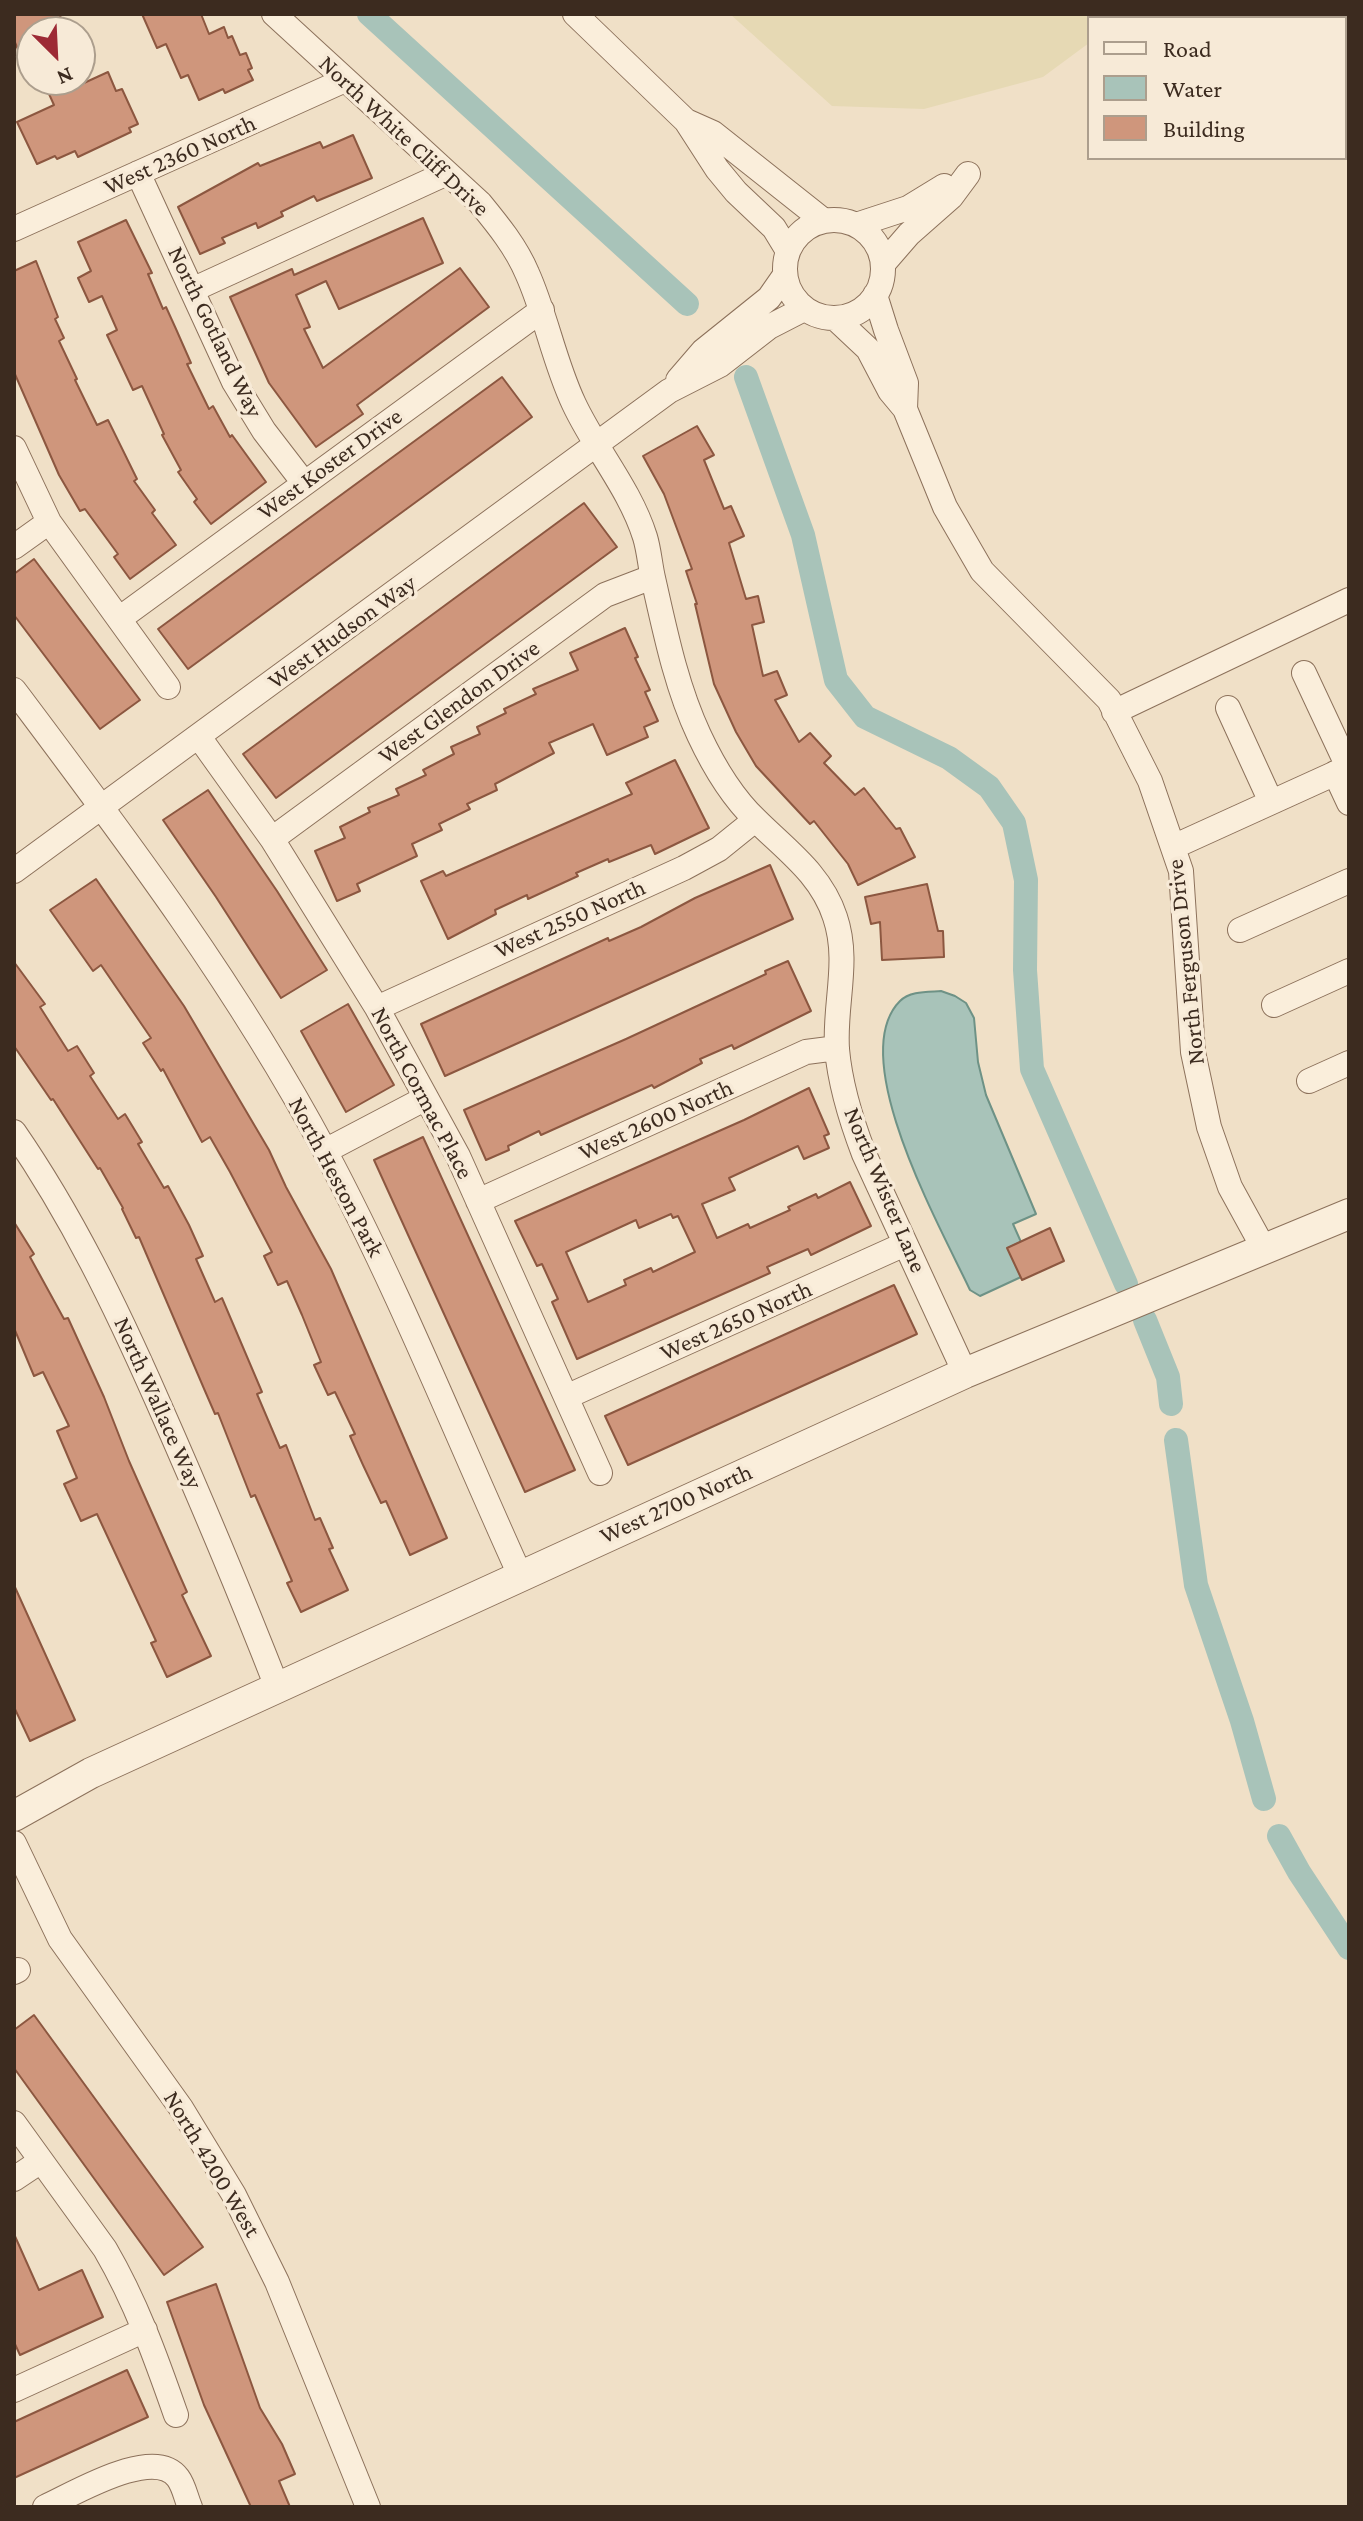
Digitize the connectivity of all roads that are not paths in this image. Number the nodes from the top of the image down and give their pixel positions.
1 (274, 14) edge
2 (575, 14) edge
3 (345, 80) junction
4 (686, 121) junction
5 (138, 173) junction
6 (447, 173) junction
7 (824, 221) junction
8 (856, 225) junction
9 (14, 229) edge
10 (786, 263) junction
11 (883, 264) junction
12 (192, 290) junction
13 (875, 295) junction
14 (804, 309) junction
15 (542, 310) junction
16 (835, 318) junction
17 (669, 391) junction
18 (905, 409) junction
19 (595, 445) junction
20 (14, 448) edge
21 (304, 483) junction
22 (49, 522) junction
23 (14, 547) edge
24 (652, 577) junction
25 (1349, 600) edge
26 (119, 619) junction
27 (1304, 673) dead end
28 (168, 687) dead end
29 (14, 690) edge
30 (1228, 708) dead end
31 (1114, 712) junction
32 (199, 737) junction
33 (1344, 769) edge
34 (1271, 802) junction
35 (1349, 803) edge
36 (102, 807) junction
37 (755, 820) junction
38 (272, 839) junction
39 (1173, 847) junction
40 (14, 871) edge
41 (1349, 881) edge
42 (1240, 930) dead end
43 (1349, 971) edge
44 (1274, 1005) dead end
45 (377, 1008) junction
46 (837, 1048) junction
47 (1349, 1063) edge
48 (1309, 1081) dead end
49 (426, 1098) junction
50 (14, 1132) edge
51 (325, 1151) junction
52 (478, 1201) junction
53 (1349, 1214) edge
54 (905, 1244) junction
55 (1264, 1249) junction
56 (965, 1373) junction
57 (566, 1397) junction
58 (600, 1473) dead end
59 (520, 1575) junction
60 (277, 1687) junction
61 (14, 1816) edge
62 (14, 1843) edge
63 (14, 2123) edge
64 (41, 2161) junction
65 (14, 2179) edge
66 (145, 2330) junction
67 (14, 2390) edge
68 (176, 2415) dead end
69 (45, 2507) edge
70 (190, 2507) edge
71 (368, 2507) edge

1 - 3 street, North White Cliff Drive
2 - 4 street
3 - 5 street, West 2360 North
3 - 6 street, North White Cliff Drive
4 - 7 street
4 - 10 street
5 - 9 street, West 2360 North
5 - 12 street, North Gotland Way
6 - 12 street
6 - 15 street, North White Cliff Drive
7 - 8 street
7 - 10 street
8 - 11 street
8 - 11 street
10 - 14 street
10 - 17 street, West Hudson Way
11 - 13 street
12 - 21 street, North Gotland Way
13 - 16 street
13 - 18 street, North Ferguson Drive
14 - 16 street
14 - 17 street, West Hudson Way
15 - 19 street, North White Cliff Drive
15 - 21 street, West Koster Drive
16 - 18 street, North Ferguson Drive
17 - 19 street, West Hudson Way
18 - 31 street, North Ferguson Drive
19 - 24 street, North Wister Lane
19 - 32 street, West Hudson Way
20 - 22 street
21 - 26 street, West Koster Drive
22 - 23 street
22 - 26 street
24 - 37 street, North Wister Lane
24 - 38 street, West Glendon Drive
25 - 31 street
26 - 28 street
27 - 33 street
29 - 36 street, North Heston Park
30 - 34 street
31 - 39 street, North Ferguson Drive
32 - 36 street, West Hudson Way
32 - 38 street, North Cormac Place
33 - 34 street
33 - 35 street
34 - 39 street
36 - 40 street, West Hudson Way
36 - 51 street, North Heston Park
37 - 45 street, West 2550 North
37 - 46 street, North Wister Lane
38 - 45 street, North Cormac Place
39 - 55 street, North Ferguson Drive
41 - 42 street
43 - 44 street
45 - 49 street, North Cormac Place
46 - 52 street, West 2600 North
46 - 54 street, North Wister Lane
47 - 48 street
49 - 51 street
49 - 52 street, North Cormac Place
50 - 60 street, North Wallace Way
51 - 59 street, North Heston Park
52 - 57 street, North Cormac Place
53 - 55 street, West 2700 North
54 - 56 street, North Wister Lane
54 - 57 street, West 2650 North
55 - 56 street, West 2700 North
56 - 59 street, West 2700 North
57 - 58 street, North Cormac Place
59 - 60 street, West 2700 North
60 - 61 street, West 2700 North
62 - 71 street, North 4200 West
63 - 64 street
64 - 65 street
64 - 66 street
66 - 67 street
66 - 68 street
69 - 70 street

